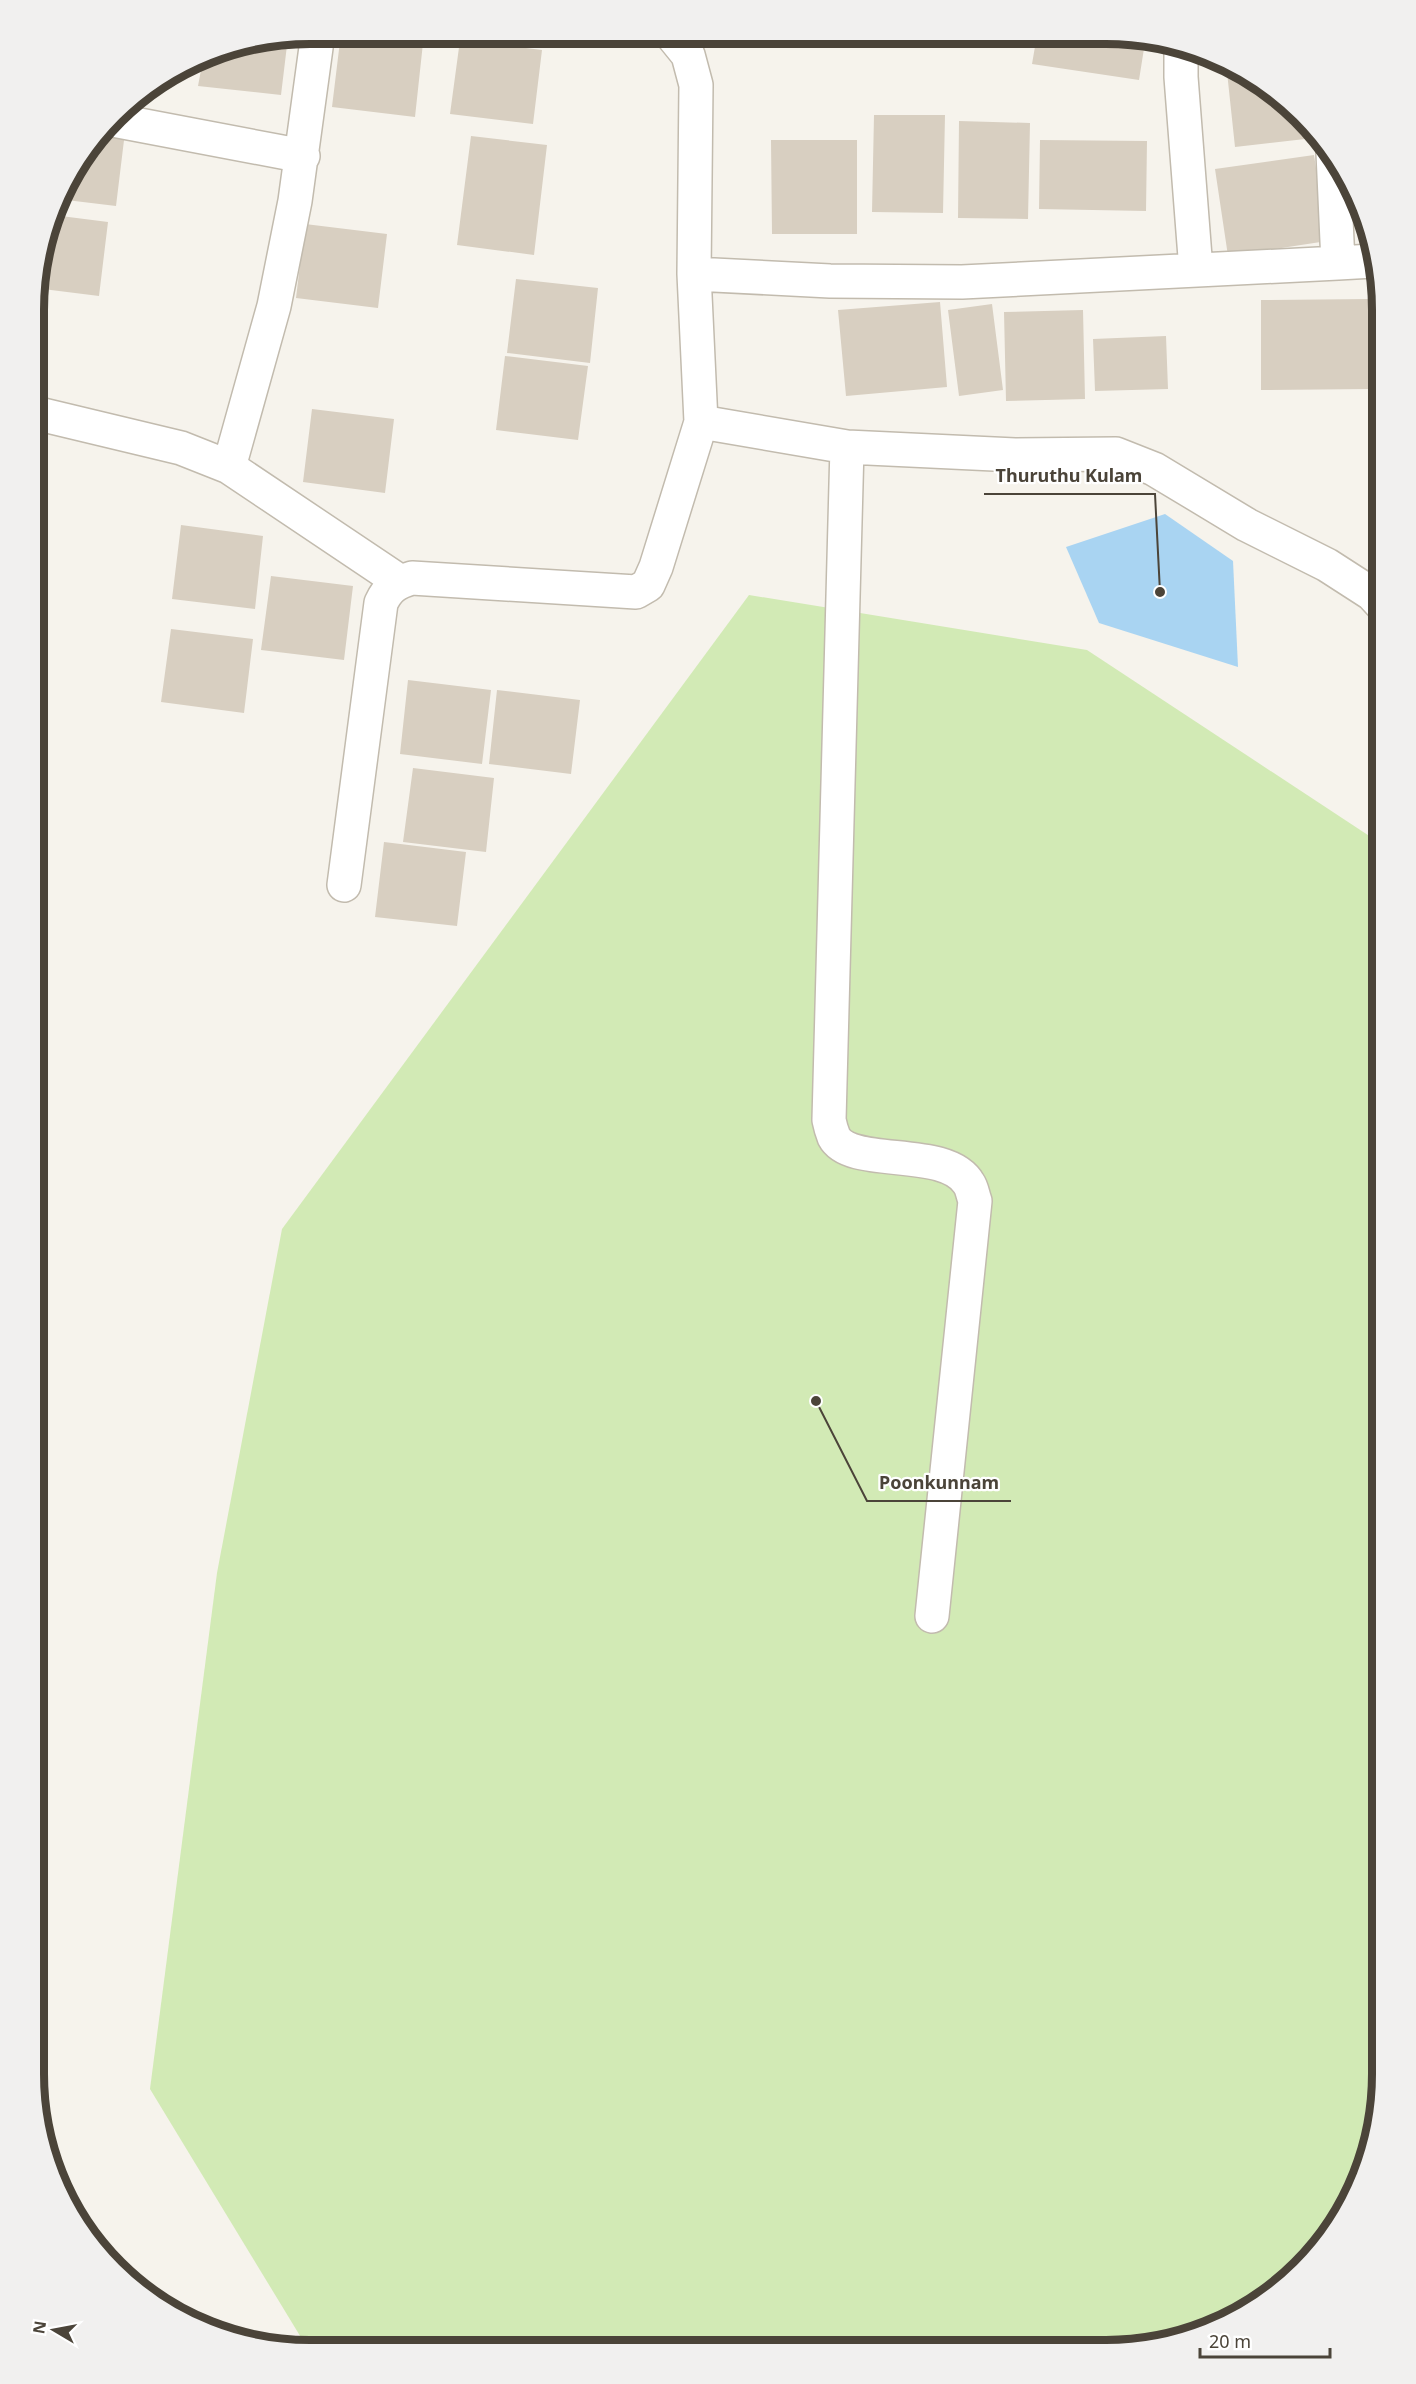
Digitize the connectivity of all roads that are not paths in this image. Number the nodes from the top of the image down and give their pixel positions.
1 (317, 44) edge
2 (679, 44) edge
3 (1181, 55) edge
4 (120, 122) edge
5 (303, 156) junction
6 (1334, 171) edge
7 (1368, 261) edge
8 (1338, 263) junction
9 (1196, 270) junction
10 (694, 274) junction
11 (44, 415) edge
12 (701, 422) junction
13 (847, 447) junction
14 (229, 467) junction
15 (399, 581) junction
16 (1372, 594) edge
17 (344, 885) dead end
18 (932, 1616) dead end

1 - 5 street
2 - 10 street
3 - 9 street
4 - 5 street
5 - 14 street
6 - 8 street
7 - 8 street
8 - 9 street
9 - 10 street
10 - 12 street
11 - 14 street
12 - 13 street
12 - 15 street
13 - 16 street
13 - 18 street
14 - 15 street
15 - 17 street

